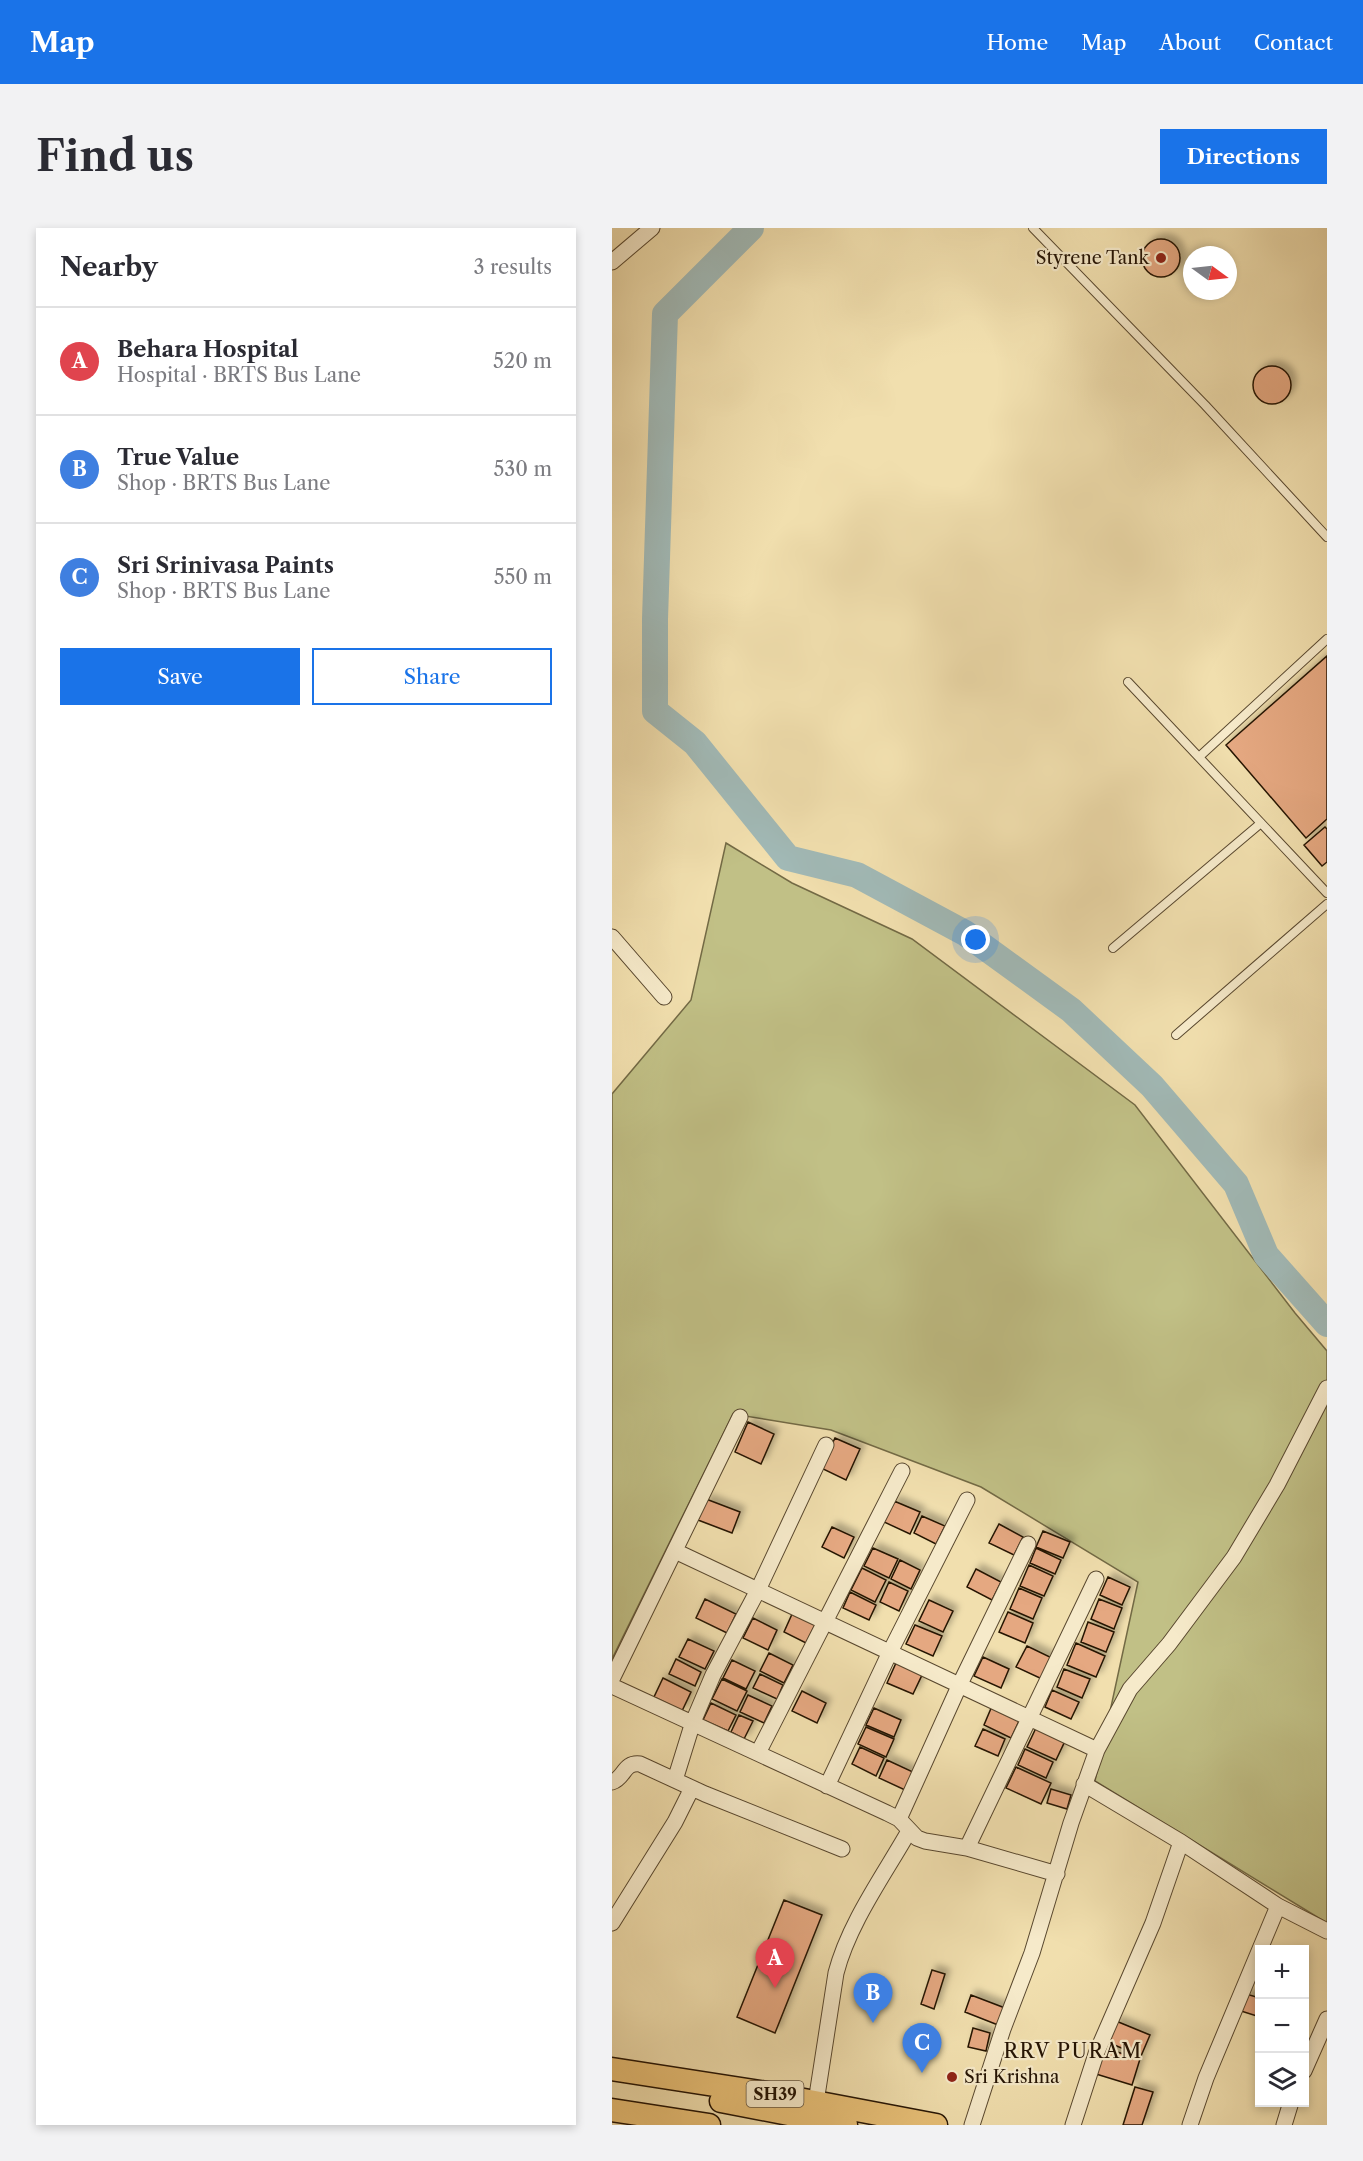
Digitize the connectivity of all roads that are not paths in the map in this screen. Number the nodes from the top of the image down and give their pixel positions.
1 (652, 228) edge
2 (1033, 228) edge
3 (612, 262) edge
4 (1327, 537) edge
5 (1327, 639) edge
6 (1128, 682) dead end
7 (1199, 757) junction
8 (1262, 823) junction
9 (1327, 893) edge
10 (1327, 904) edge
11 (612, 937) edge
12 (1113, 948) dead end
13 (664, 997) dead end
14 (1176, 1035) dead end
15 (1327, 1388) edge
16 (740, 1417) dead end
17 (826, 1445) dead end
18 (902, 1471) dead end
19 (967, 1500) dead end
20 (1028, 1544) dead end
21 (675, 1551) junction
22 (1096, 1579) dead end
23 (758, 1590) junction
24 (824, 1621) junction
25 (890, 1652) junction
26 (612, 1679) edge
27 (960, 1684) junction
28 (612, 1686) edge
29 (1029, 1717) junction
30 (693, 1722) junction
31 (1097, 1750) junction
32 (758, 1753) junction
33 (675, 1780) junction
34 (612, 1782) edge
35 (1084, 1784) junction
36 (827, 1786) junction
37 (692, 1788) junction
38 (899, 1819) junction
39 (909, 1831) junction
40 (1180, 1842) junction
41 (967, 1848) junction
42 (842, 1849) dead end
43 (1057, 1874) junction
44 (1278, 1906) junction
45 (612, 1923) edge
46 (1327, 1931) edge
47 (1327, 2019) edge
48 (1309, 2062) edge
49 (612, 2069) edge
50 (612, 2083) edge
51 (816, 2102) junction
52 (1290, 2107) edge
53 (612, 2110) edge
54 (709, 2125) edge
55 (846, 2125) edge
56 (936, 2125) edge
57 (972, 2125) edge
58 (1073, 2125) edge
59 (1190, 2125) edge
60 (1284, 2125) edge

1 - 3 street
2 - 4 lane
5 - 7 lane
6 - 7 lane
7 - 8 lane
8 - 9 lane
8 - 12 lane
10 - 14 lane
11 - 13 street
15 - 31 street
16 - 21 street
17 - 23 street
18 - 24 street
19 - 25 street
20 - 27 street
21 - 23 street
21 - 26 street
22 - 29 street
23 - 24 street
23 - 30 street
24 - 25 street
24 - 32 street
25 - 27 street
25 - 36 street
27 - 29 street
27 - 38 street
28 - 30 street
29 - 31 street
29 - 41 street
30 - 32 street
30 - 33 street
31 - 35 street
32 - 36 street
33 - 34 street
33 - 37 street
35 - 40 street
35 - 43 street
36 - 38 street
37 - 42 street
37 - 45 street
38 - 39 street
39 - 41 street
39 - 51 street
40 - 44 street
40 - 58 street
41 - 43 street
43 - 57 street
44 - 46 street
44 - 59 street
47 - 48 street
49 - 51 main road, SH39
50 - 55 main road
51 - 56 main road, SH39
52 - 60 street
53 - 54 main road

